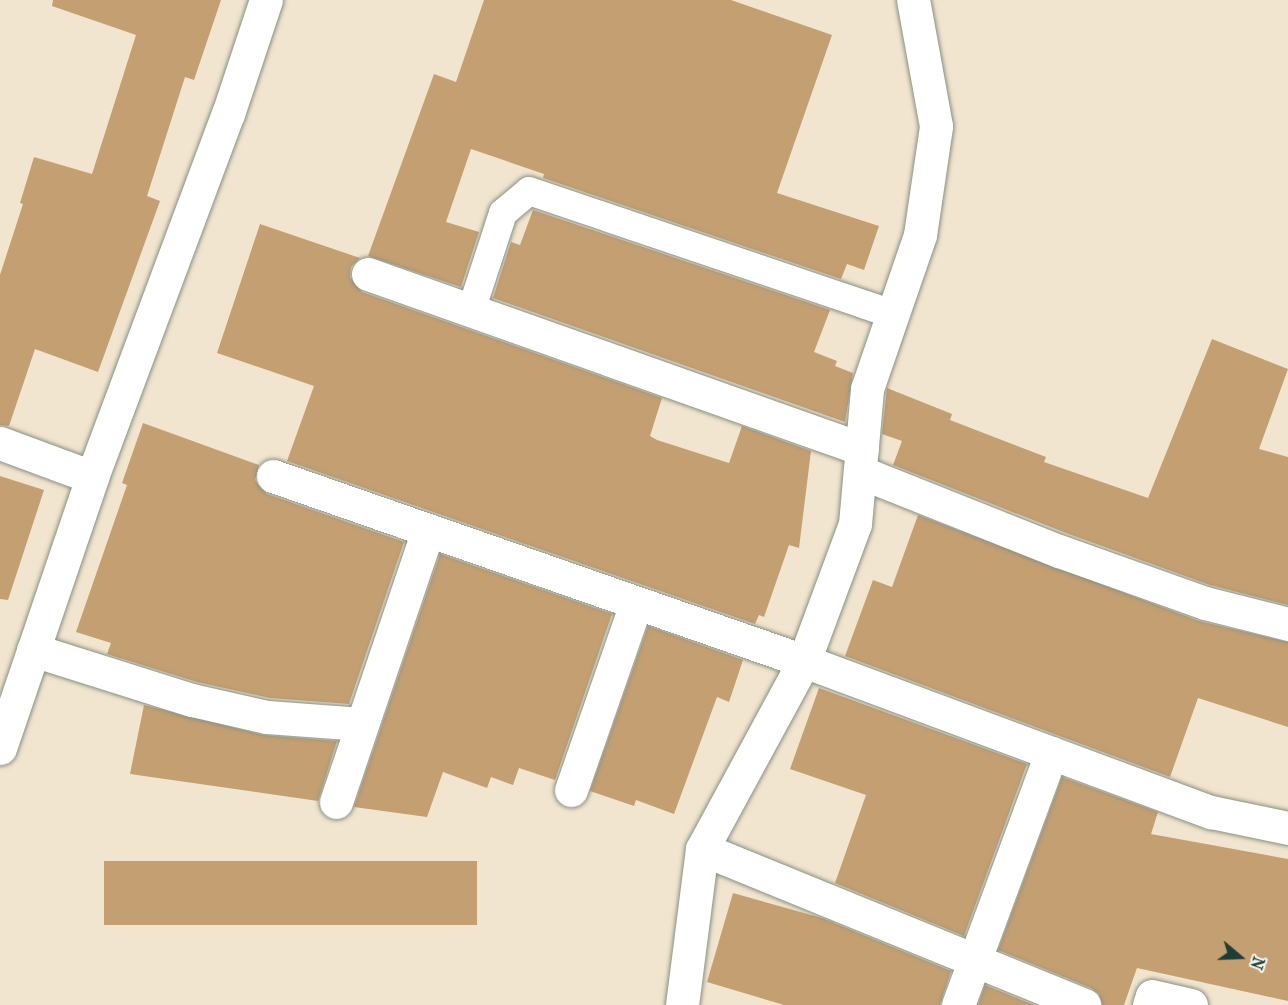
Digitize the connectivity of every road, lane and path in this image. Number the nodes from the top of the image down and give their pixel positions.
1 (266, 0) edge
2 (913, 0) edge
3 (368, 274) dead end
4 (471, 311) junction
5 (893, 314) junction
6 (0, 443) edge
7 (861, 460) junction
8 (273, 476) dead end
9 (93, 477) junction
10 (429, 530) junction
11 (636, 603) junction
12 (1288, 624) edge
13 (33, 650) junction
14 (804, 661) junction
15 (362, 724) junction
16 (0, 748) edge
17 (1051, 753) junction
18 (571, 790) dead end
19 (336, 802) dead end
20 (1288, 828) edge
21 (702, 849) junction
22 (974, 960) junction
23 (682, 1005) edge
24 (958, 1005) edge
25 (1084, 1005) edge
26 (1149, 1005) edge
27 (1191, 1005) edge

1 - 9 street
2 - 5 street
3 - 4 street
4 - 5 lane
4 - 7 street
5 - 7 street
6 - 9 street
7 - 12 street
7 - 14 street
8 - 10 street
9 - 13 street
10 - 11 street
10 - 15 street
11 - 14 street
11 - 18 street
13 - 15 street
13 - 16 street
14 - 17 street
14 - 21 street
15 - 19 street
17 - 20 street
17 - 22 street
21 - 22 street
21 - 23 street
22 - 24 street
22 - 25 street
26 - 27 street

